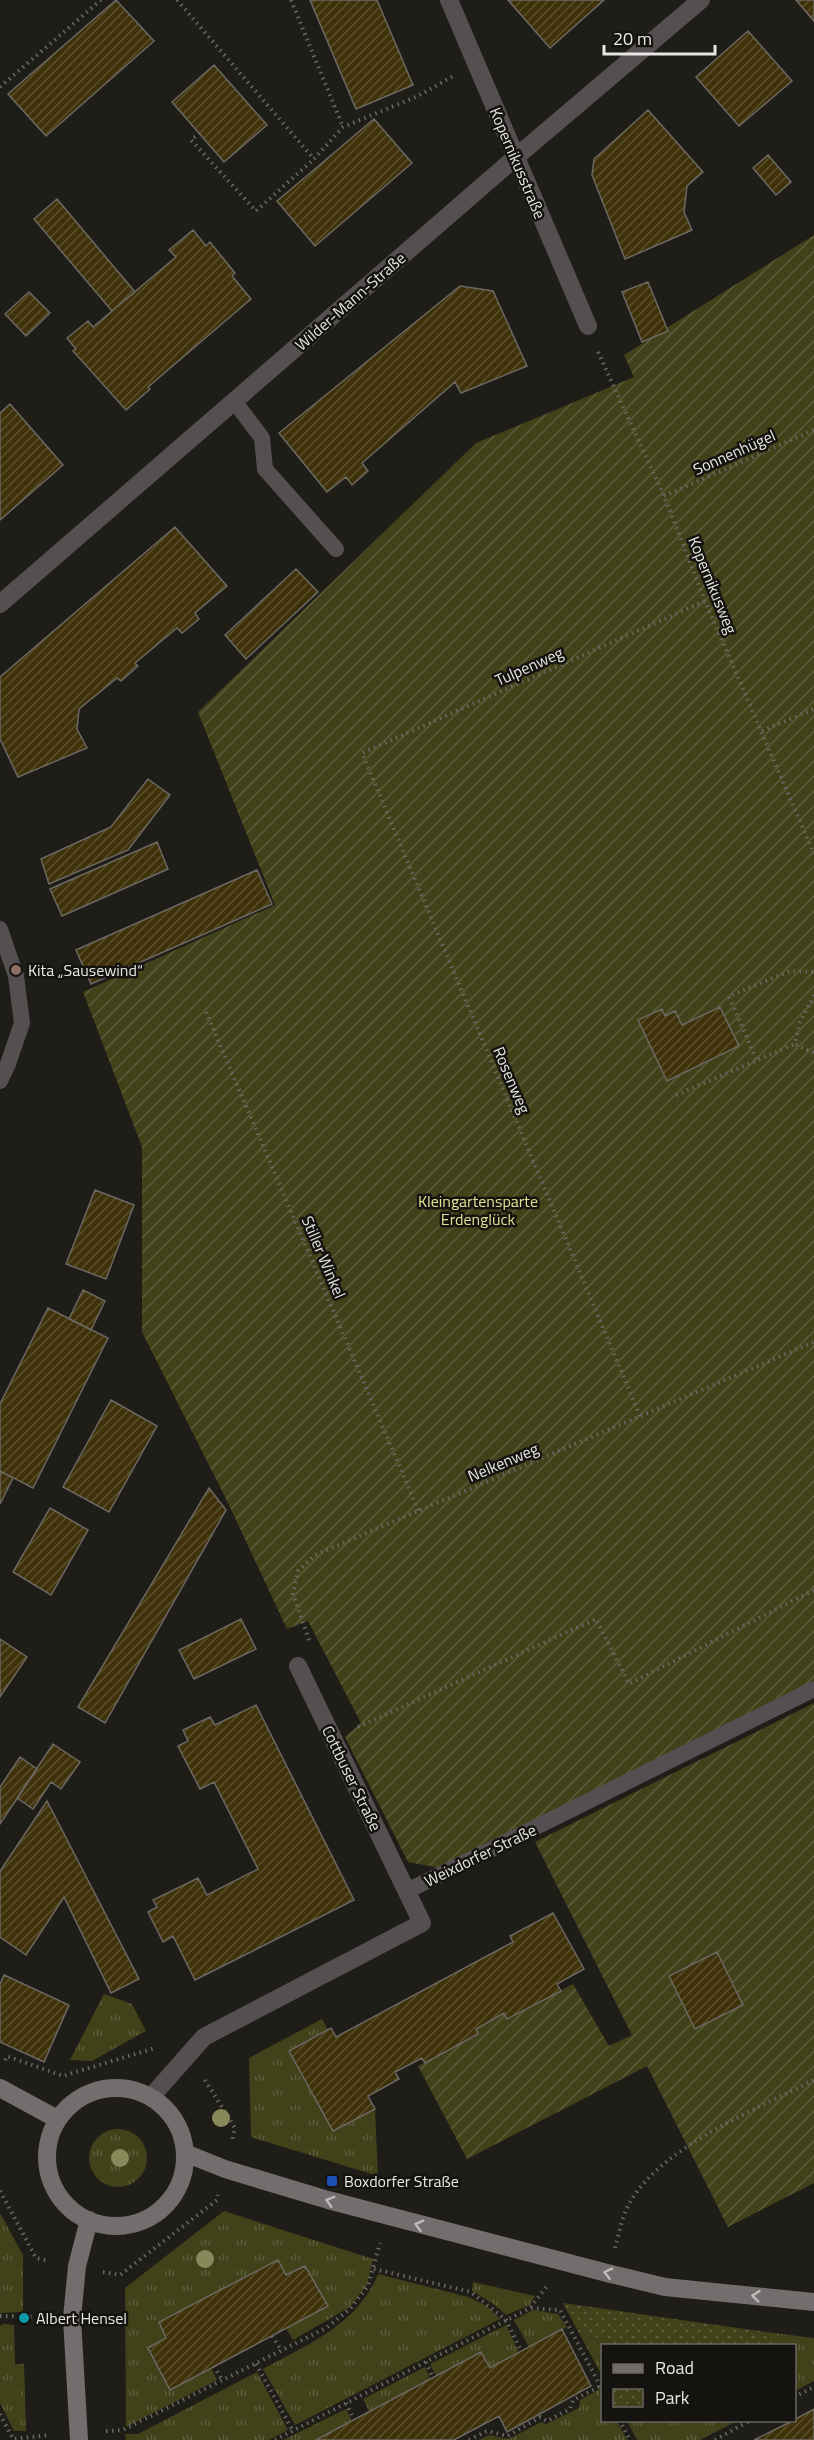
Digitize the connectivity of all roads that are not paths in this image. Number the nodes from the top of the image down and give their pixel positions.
1 (449, 0) edge
2 (701, 0) edge
3 (516, 157) junction
4 (588, 326) road end
5 (234, 401) junction
6 (336, 549) dead end
7 (0, 604) edge
8 (0, 929) edge
9 (0, 1081) edge
10 (298, 1666) road end
11 (814, 1689) edge
12 (407, 1891) junction
13 (0, 2088) edge
14 (151, 2097) junction
15 (57, 2119) junction
16 (185, 2153) junction
17 (88, 2220) junction
18 (814, 2301) edge
19 (79, 2436) edge

1 - 3 street, Kopernikusstraße
2 - 3 street, Wilder-Mann-Straße
3 - 4 street, Kopernikusstraße
3 - 5 street, Wilder-Mann-Straße
5 - 6 lane
5 - 7 street, Wilder-Mann-Straße
8 - 9 lane
10 - 12 street, Cottbuser Straße
11 - 12 lane, Weixdorfer Straße
12 - 14 street, Weixdorfer Straße
13 - 15 street
14 - 15 street
14 - 16 street
15 - 17 street
16 - 17 street
18 -> 16 street
17 - 19 street

